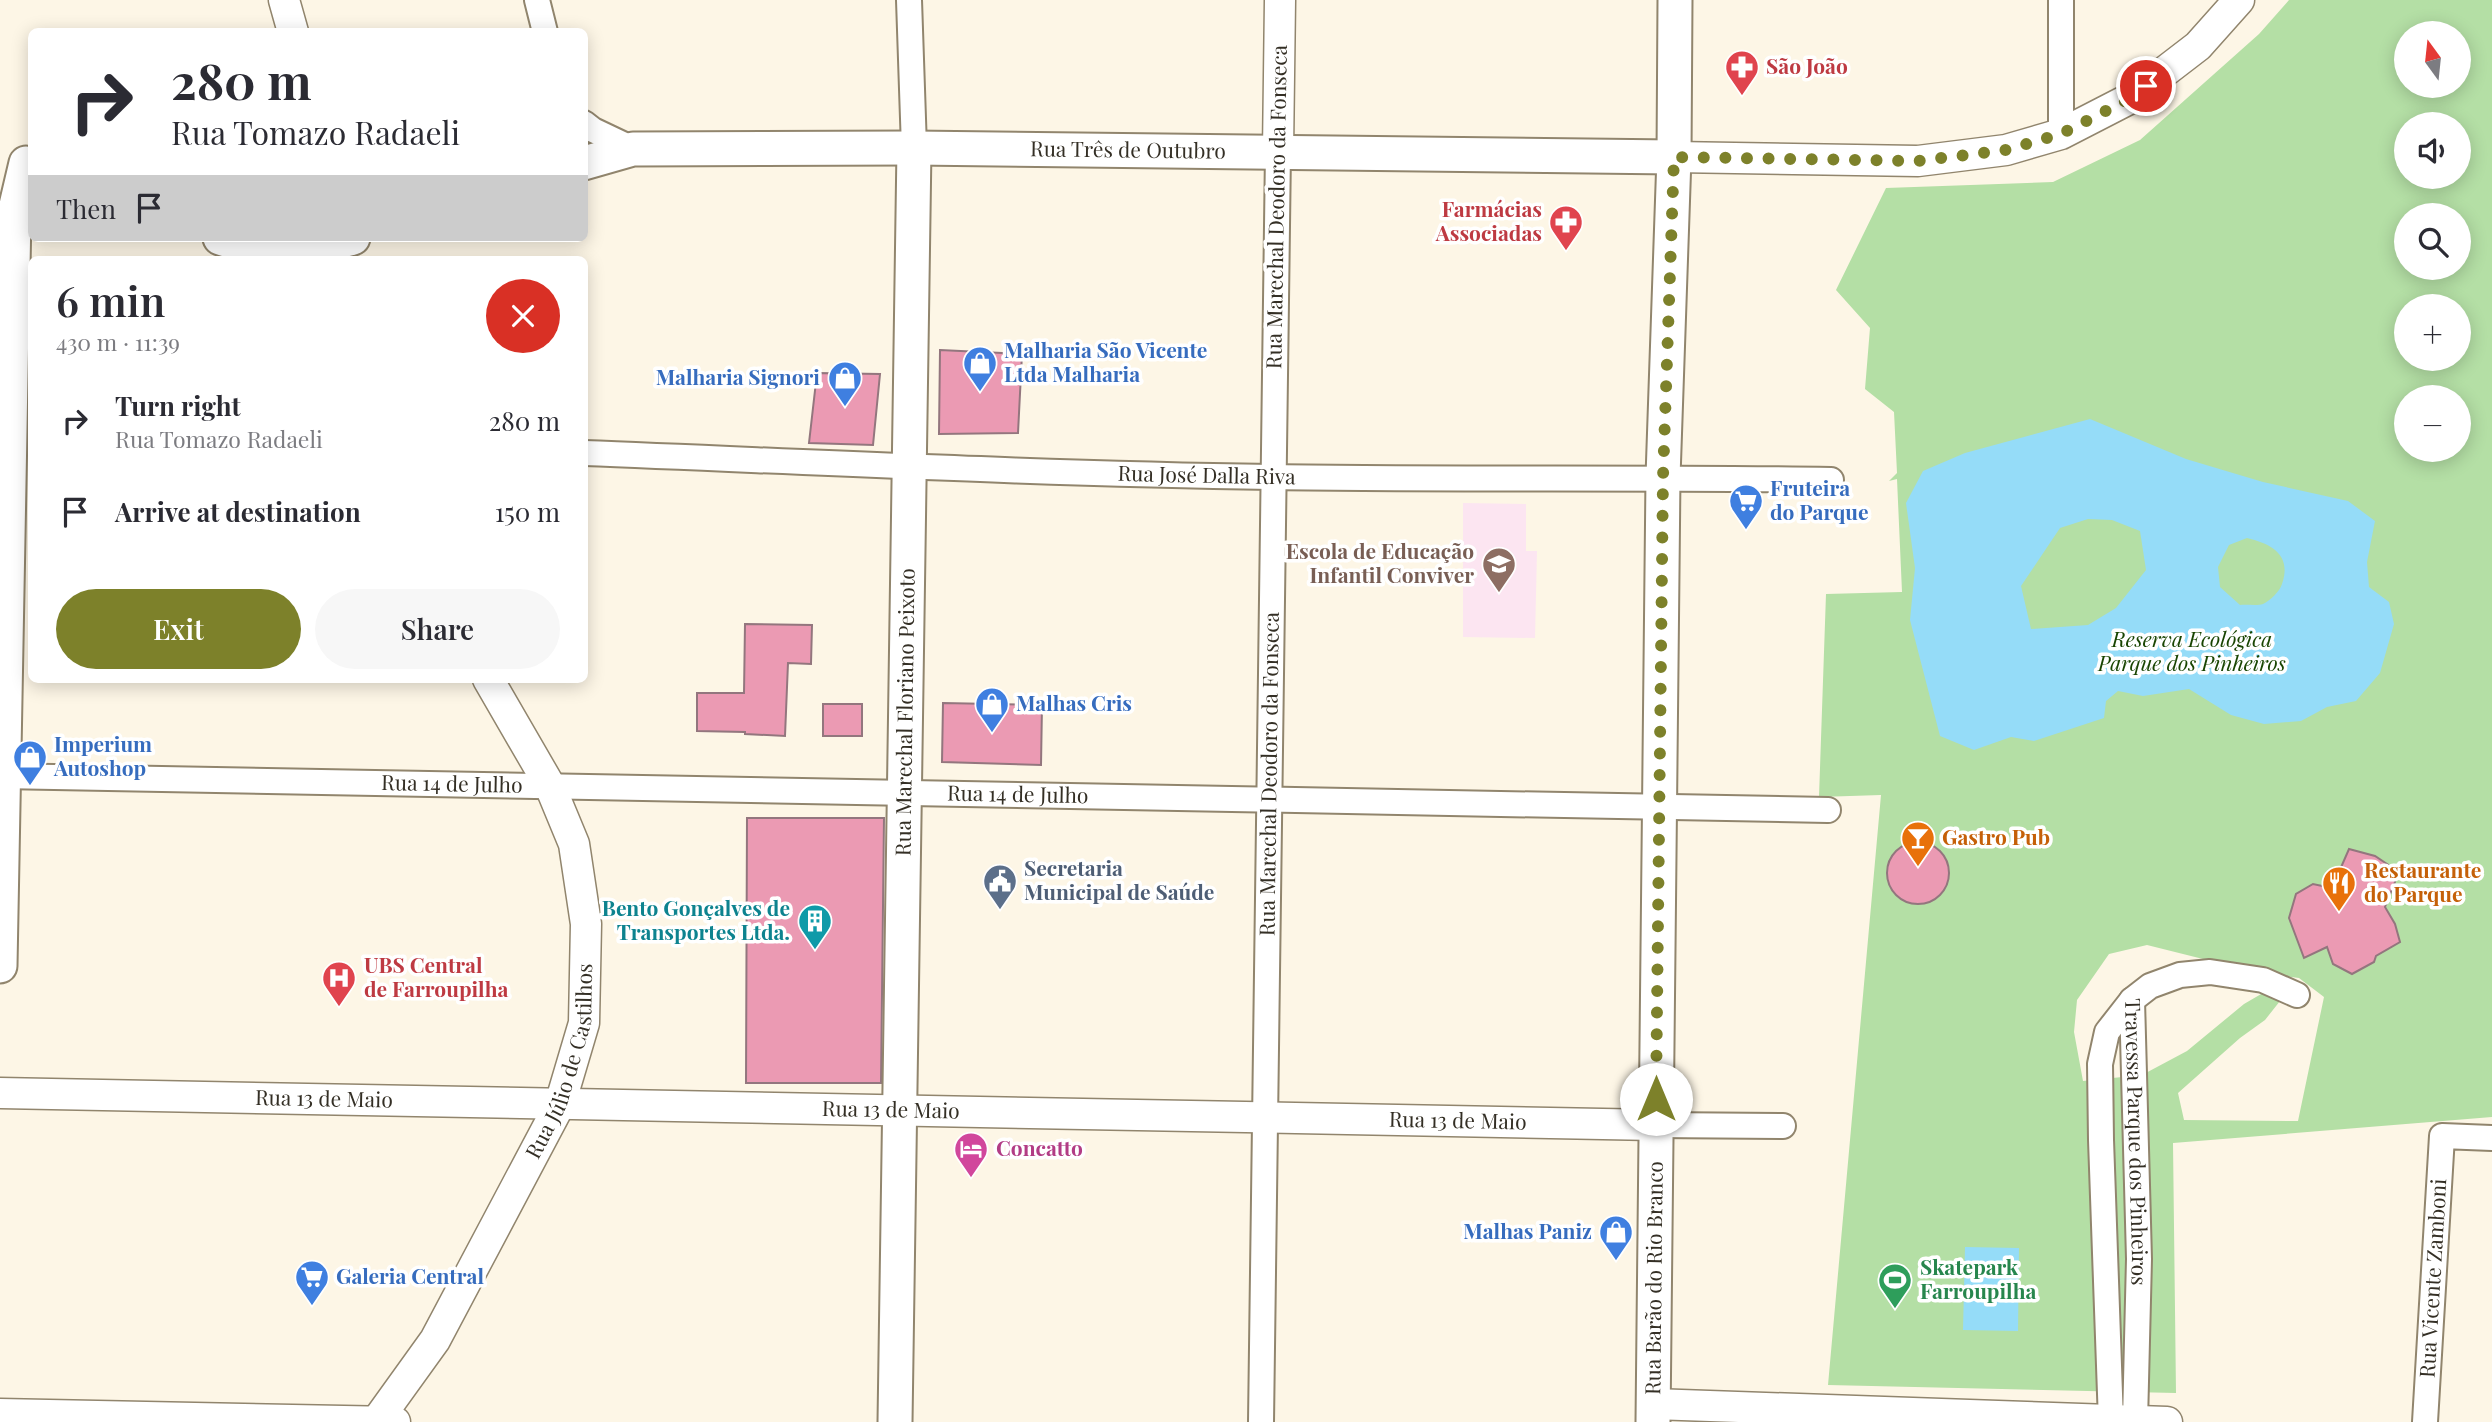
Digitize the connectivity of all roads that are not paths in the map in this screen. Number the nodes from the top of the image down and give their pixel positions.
1 (284, 0) edge
2 (537, 0) edge
3 (909, 0) edge
4 (1280, 0) edge
5 (1675, 0) edge
6 (2061, 0) edge
7 (2239, 0) edge
8 (292, 28) edge
9 (544, 28) edge
10 (588, 126) edge
11 (2061, 134) junction
12 (914, 148) junction
13 (633, 149) junction
14 (1278, 151) junction
15 (1674, 157) junction
16 (19, 162) edge
17 (588, 162) edge
18 (7, 204) edge
19 (231, 242) edge
20 (335, 245) edge
21 (289, 249) edge
22 (14, 430) edge
23 (588, 453) edge
24 (909, 466) junction
25 (1273, 477) junction
26 (1663, 477) junction
27 (1831, 480) dead end
28 (490, 683) edge
29 (2, 776) edge
30 (551, 786) junction
31 (904, 793) junction
32 (1269, 800) junction
33 (1658, 807) junction
34 (1828, 810) dead end
35 (0, 966) edge
36 (2297, 995) dead end
37 (2132, 1000) junction
38 (0, 1093) edge
39 (560, 1104) junction
40 (900, 1111) junction
41 (1265, 1118) junction
42 (1655, 1125) junction
43 (1783, 1126) dead end
44 (2492, 1138) edge
45 (1653, 1413) edge
46 (0, 1414) edge
47 (2025, 1419) edge
48 (2123, 1421) edge
49 (375, 1422) edge
50 (396, 1422) edge
51 (895, 1422) edge
52 (1261, 1422) edge
53 (2167, 1422) edge
54 (2425, 1422) edge

1 - 8 street
2 - 9 street
3 - 12 street, Rua Marechal Floriano Peixoto
4 - 14 street, Rua Marechal Deodoro da Fonseca
5 - 15 main road, Rua Barão do Rio Branco
6 - 11 street
7 - 11 street
10 - 13 street
11 - 15 street
12 - 13 main road, Rua Três de Outubro
12 - 14 main road, Rua Três de Outubro
12 - 24 main road, Rua Marechal Floriano Peixoto
13 - 17 main road, Rua Três de Outubro
14 - 15 main road, Rua Três de Outubro
14 - 25 street, Rua Marechal Deodoro da Fonseca
15 - 26 main road, Rua Barão do Rio Branco
16 - 18 main road
18 - 22 main road
19 - 21 main road
20 - 21 main road
22 - 29 main road
23 - 24 street, Rua José Dalla Riva
24 - 25 street, Rua José Dalla Riva
24 - 31 main road, Rua Marechal Floriano Peixoto
25 - 26 street, Rua José Dalla Riva
25 - 32 street, Rua Marechal Deodoro da Fonseca
26 - 27 street, Rua José Dalla Riva
26 - 33 main road, Rua Barão do Rio Branco
28 - 30 street, Rua Júlio de Castilhos
29 - 30 street, Rua 14 de Julho
29 - 35 main road
30 - 31 street, Rua 14 de Julho
30 - 39 street, Rua Júlio de Castilhos
31 - 32 street, Rua 14 de Julho
31 - 40 main road, Rua Marechal Floriano Peixoto
32 - 33 street, Rua 14 de Julho
32 - 41 street, Rua Marechal Deodoro da Fonseca
33 - 34 street, Rua 14 de Julho
33 - 42 main road, Rua Barão do Rio Branco
36 - 37 street
37 - 48 street, Travessa Parque dos Pinheiros
37 - 48 street, Travessa Parque dos Pinheiros
38 - 39 street, Rua 13 de Maio
39 - 40 street, Rua 13 de Maio
39 - 49 street, Rua Júlio de Castilhos
40 - 41 street, Rua 13 de Maio
40 - 51 main road, Rua Marechal Floriano Peixoto
41 - 42 street, Rua 13 de Maio
41 - 52 street, Rua Marechal Deodoro da Fonseca
42 - 43 street, Rua 13 de Maio
42 - 45 main road, Rua Barão do Rio Branco
44 - 54 street, Rua Vicente Zamboni
45 - 47 street
46 - 49 street
47 - 48 street
48 - 53 street
49 - 50 street

